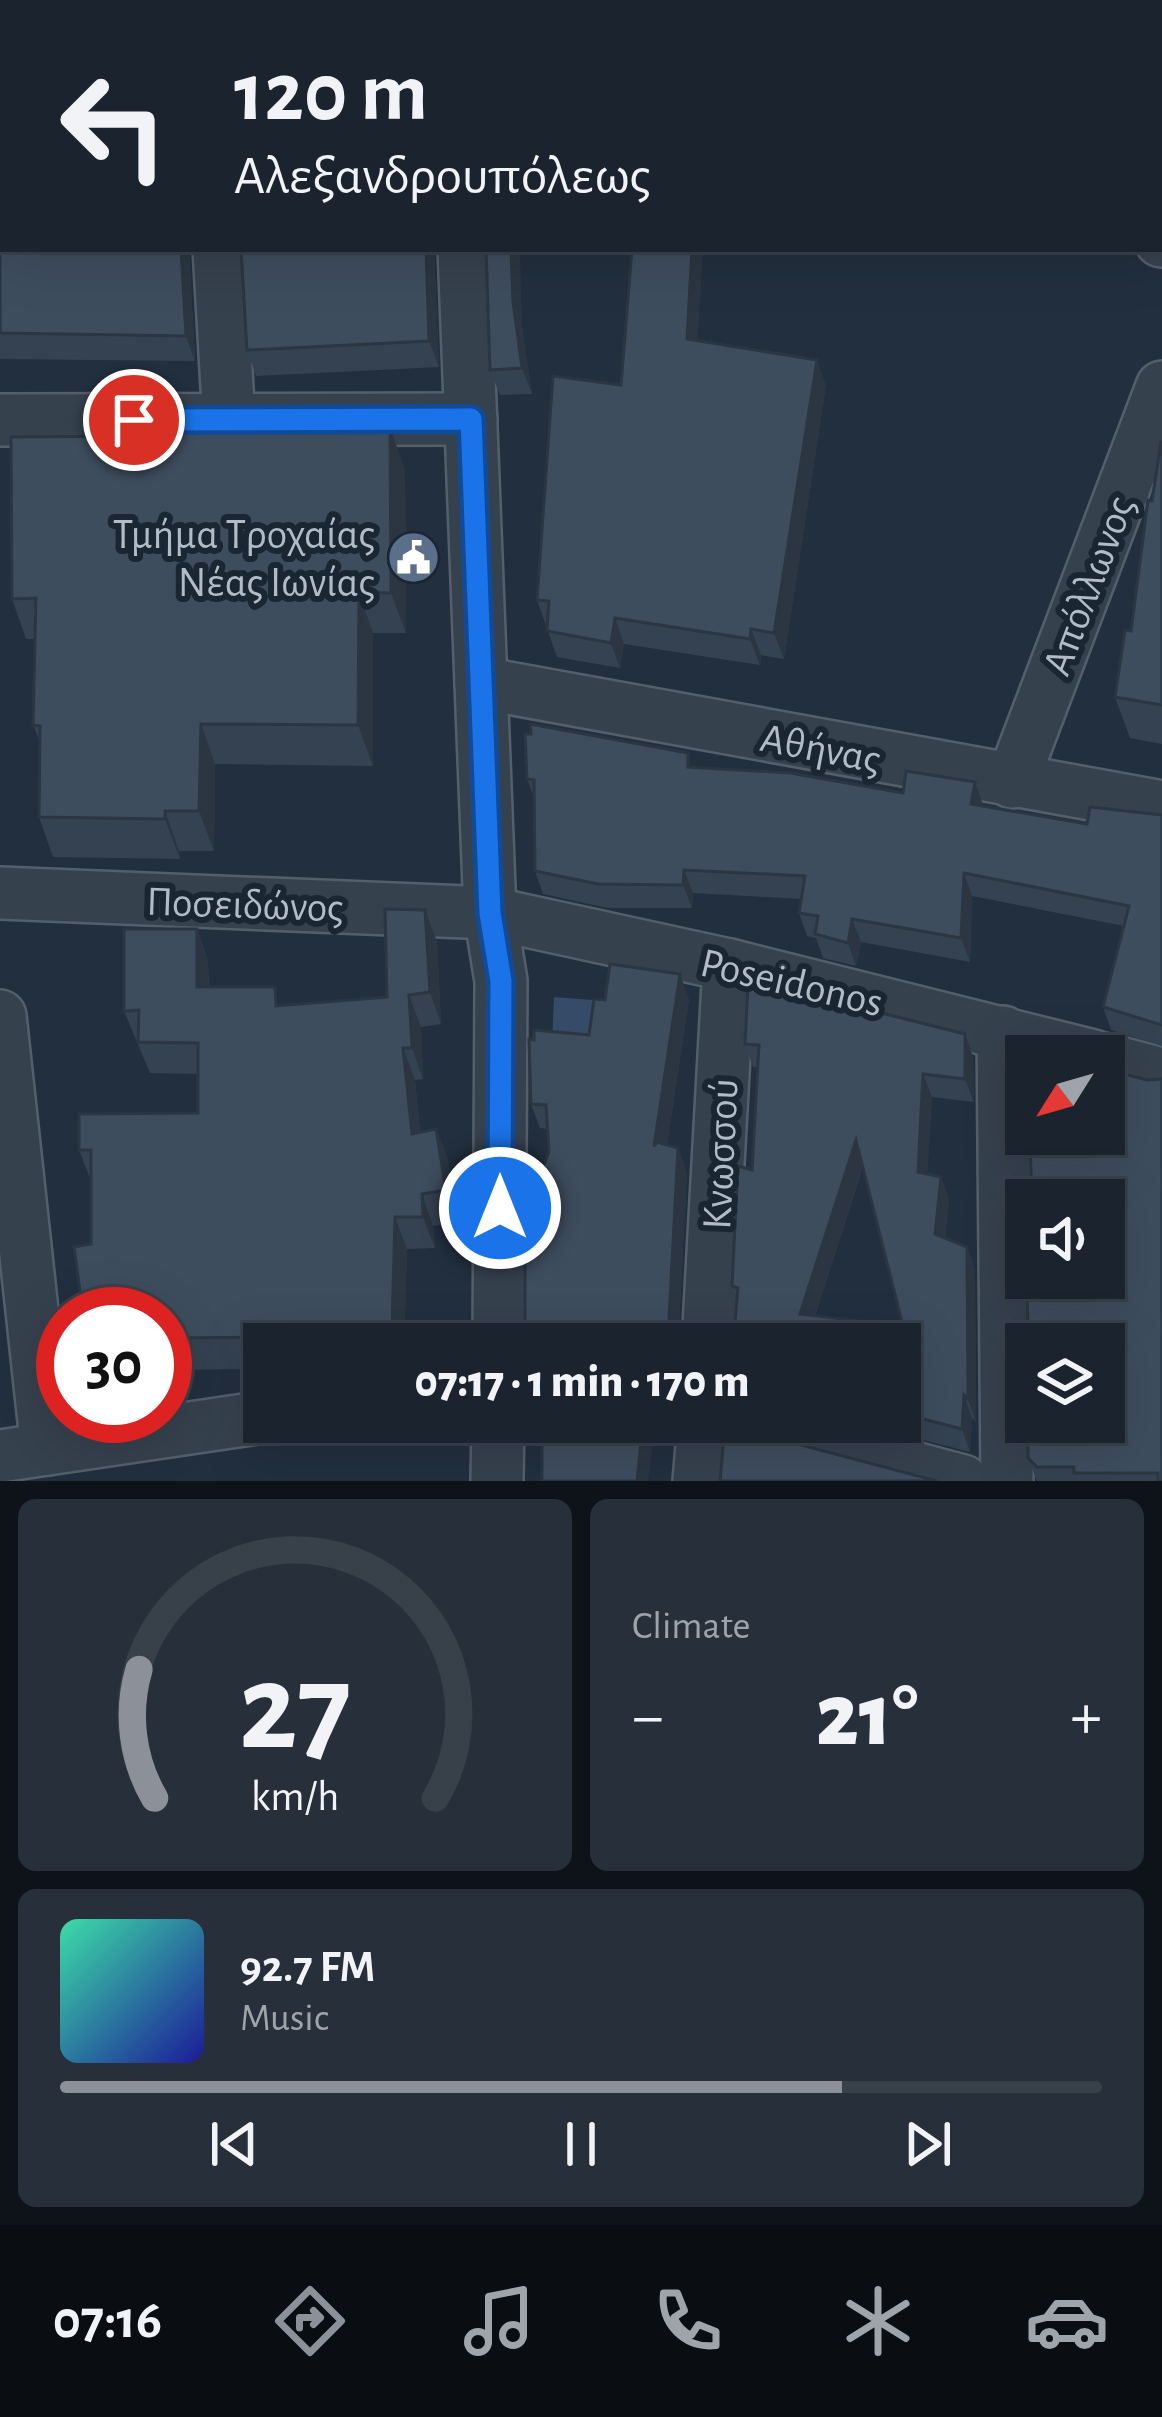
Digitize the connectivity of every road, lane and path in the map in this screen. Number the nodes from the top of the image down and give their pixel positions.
1 (219, 252) edge
2 (464, 252) edge
3 (1162, 387) edge
4 (471, 419) junction
5 (0, 420) edge
6 (229, 422) junction
7 (481, 683) junction
8 (1012, 782) junction
9 (1162, 807) edge
10 (0, 893) edge
11 (490, 913) junction
12 (729, 965) junction
13 (0, 1016) edge
14 (1003, 1032) junction
15 (1014, 1035) edge
16 (1125, 1064) edge
17 (1162, 1074) edge
18 (500, 1323) edge
19 (709, 1323) edge
20 (243, 1420) edge
21 (498, 1443) edge
22 (702, 1443) edge
23 (819, 1443) edge
24 (24, 1452) edge
25 (497, 1481) edge
26 (699, 1481) edge
27 (963, 1481) edge
28 (1007, 1481) edge

1 - 6 street
2 - 4 street
3 - 8 street, Απόλλωνος
4 - 6 street
4 - 7 street
5 - 6 street
7 - 8 street, Αθήνας
7 - 11 street
8 - 9 street, Αθήνας
10 - 11 street, Ποσειδώνος
11 - 12 street, Poseidonos
11 - 18 street
12 - 14 street, Poseidonos
12 - 19 street, Κνωσσού
13 - 24 street
14 - 15 street, Poseidonos
14 - 28 street
16 - 17 street
20 - 24 street
21 - 25 street
22 - 26 street
23 - 27 street

